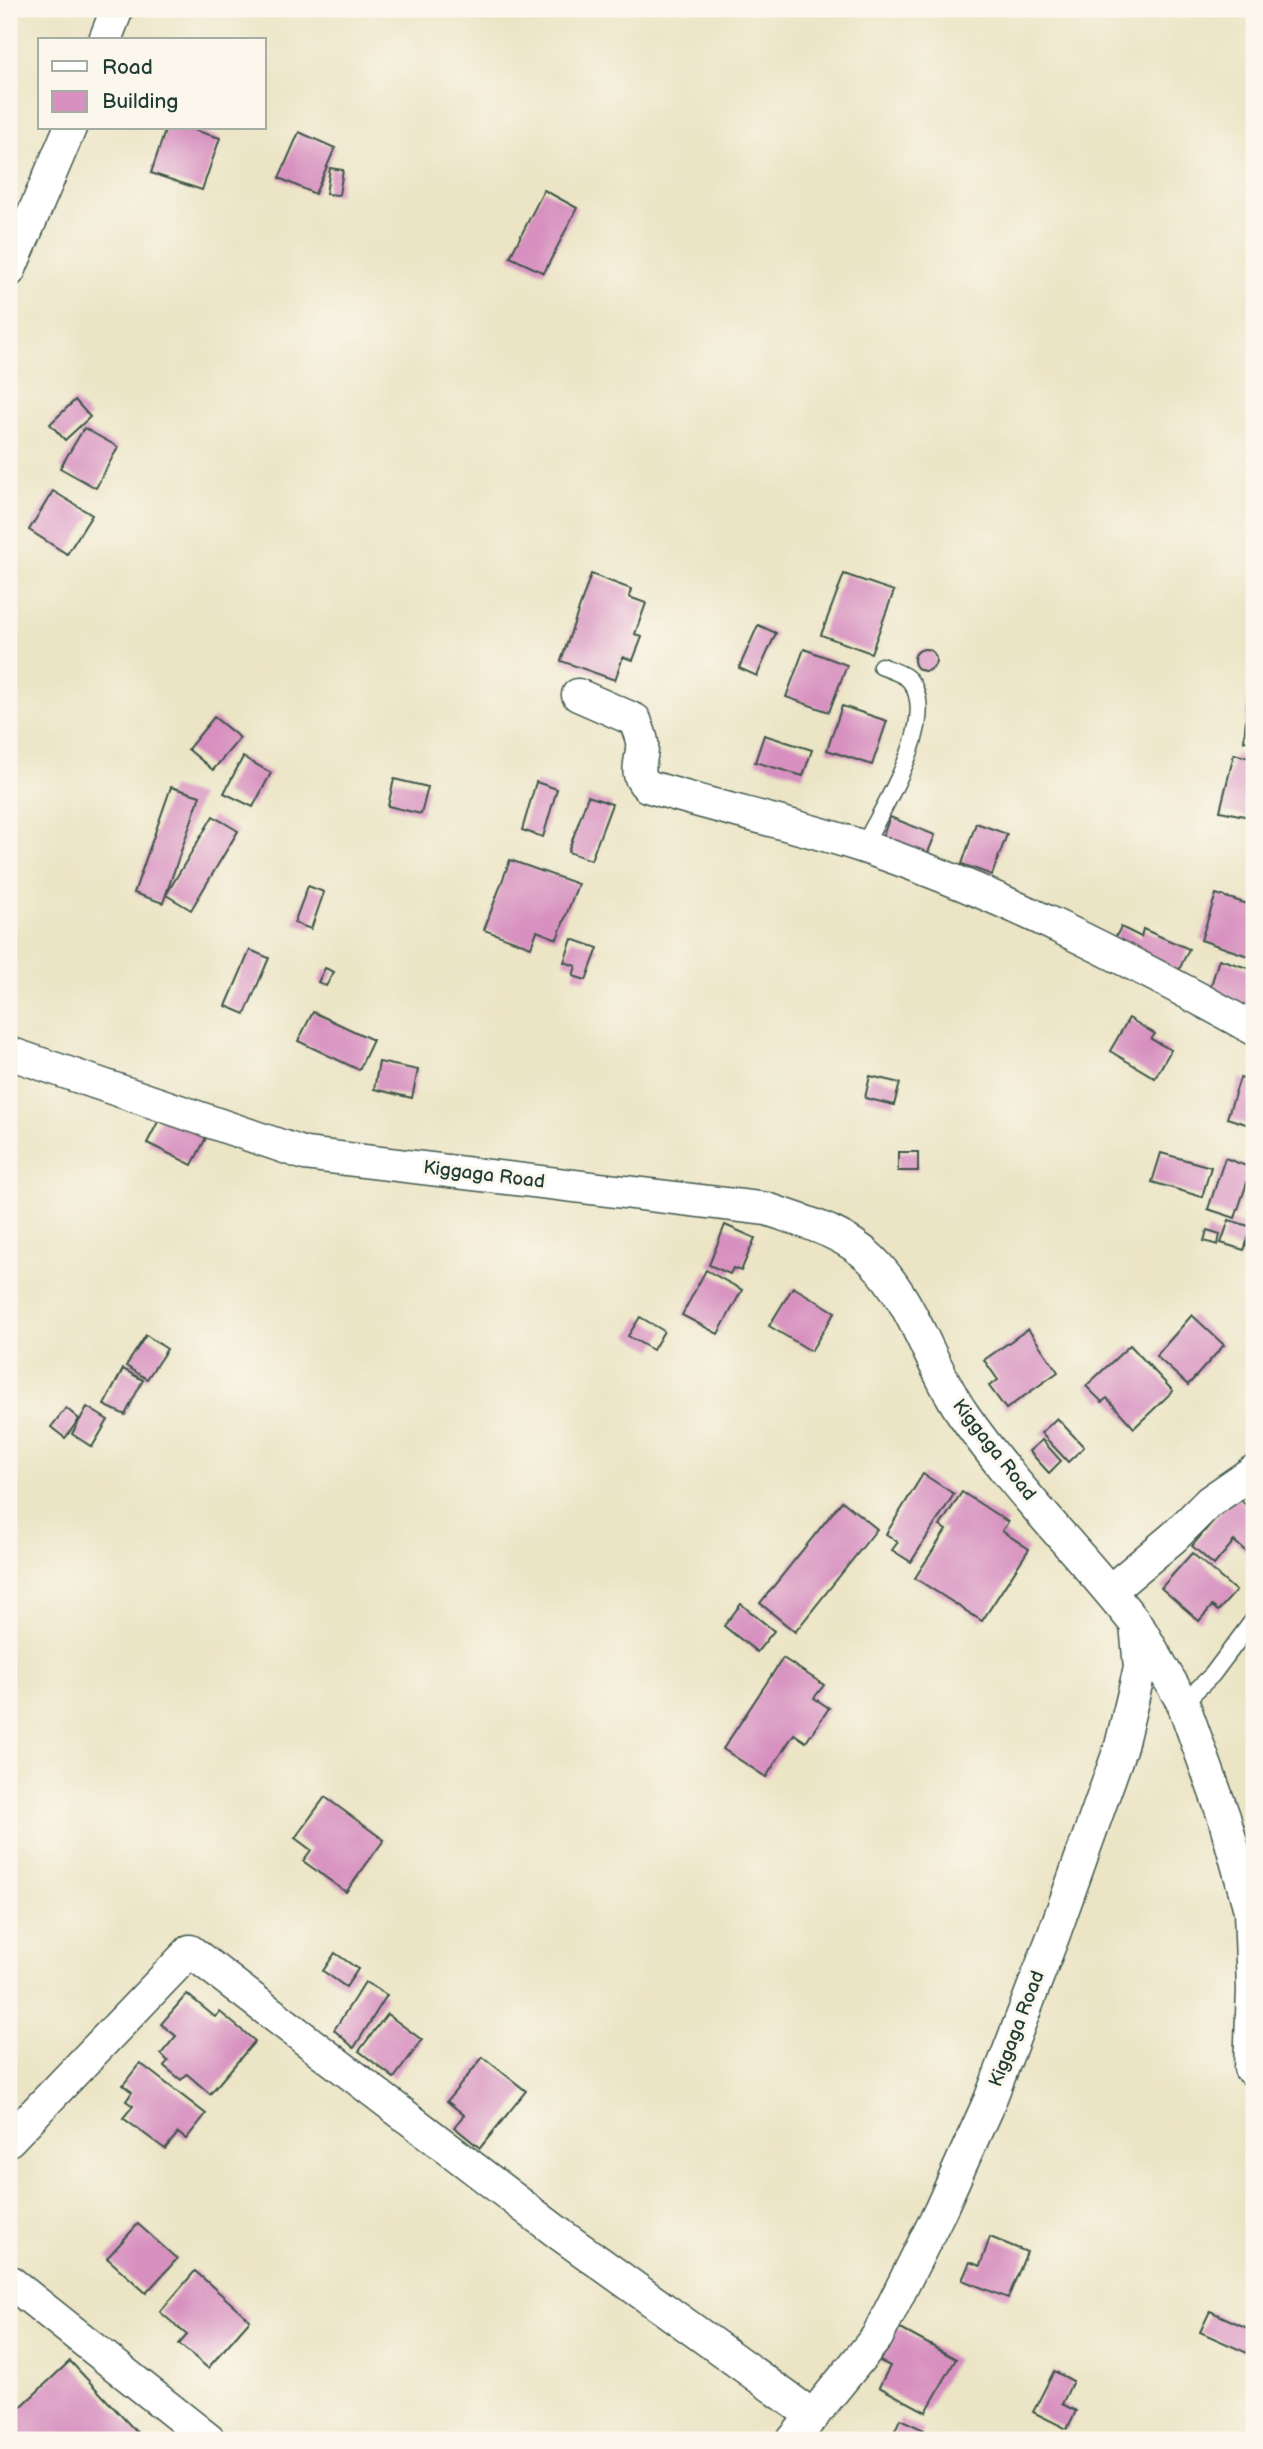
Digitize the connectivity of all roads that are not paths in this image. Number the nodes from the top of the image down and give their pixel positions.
1 (117, 9) edge
2 (106, 38) edge
3 (69, 130) edge
4 (9, 271) edge
5 (881, 666) dead end
6 (578, 695) dead end
7 (863, 847) junction
8 (1254, 1029) edge
9 (9, 1053) edge
10 (1254, 1471) edge
11 (1110, 1591) junction
12 (1254, 1619) edge
13 (1136, 1624) junction
14 (1183, 1703) junction
15 (1252, 1907) edge
16 (1250, 2068) dead end
17 (9, 2140) edge
18 (9, 2281) edge
19 (803, 2428) edge
20 (209, 2440) edge

1 - 2 street
3 - 4 street
5 - 7 lane
6 - 7 street
7 - 8 street
9 - 11 street, Kiggaga Road
10 - 11 street
11 - 13 street, Kiggaga Road
12 - 14 lane
13 - 14 street
13 - 19 street, Kiggaga Road
14 - 15 street
15 - 16 street
17 - 19 street
18 - 20 street

